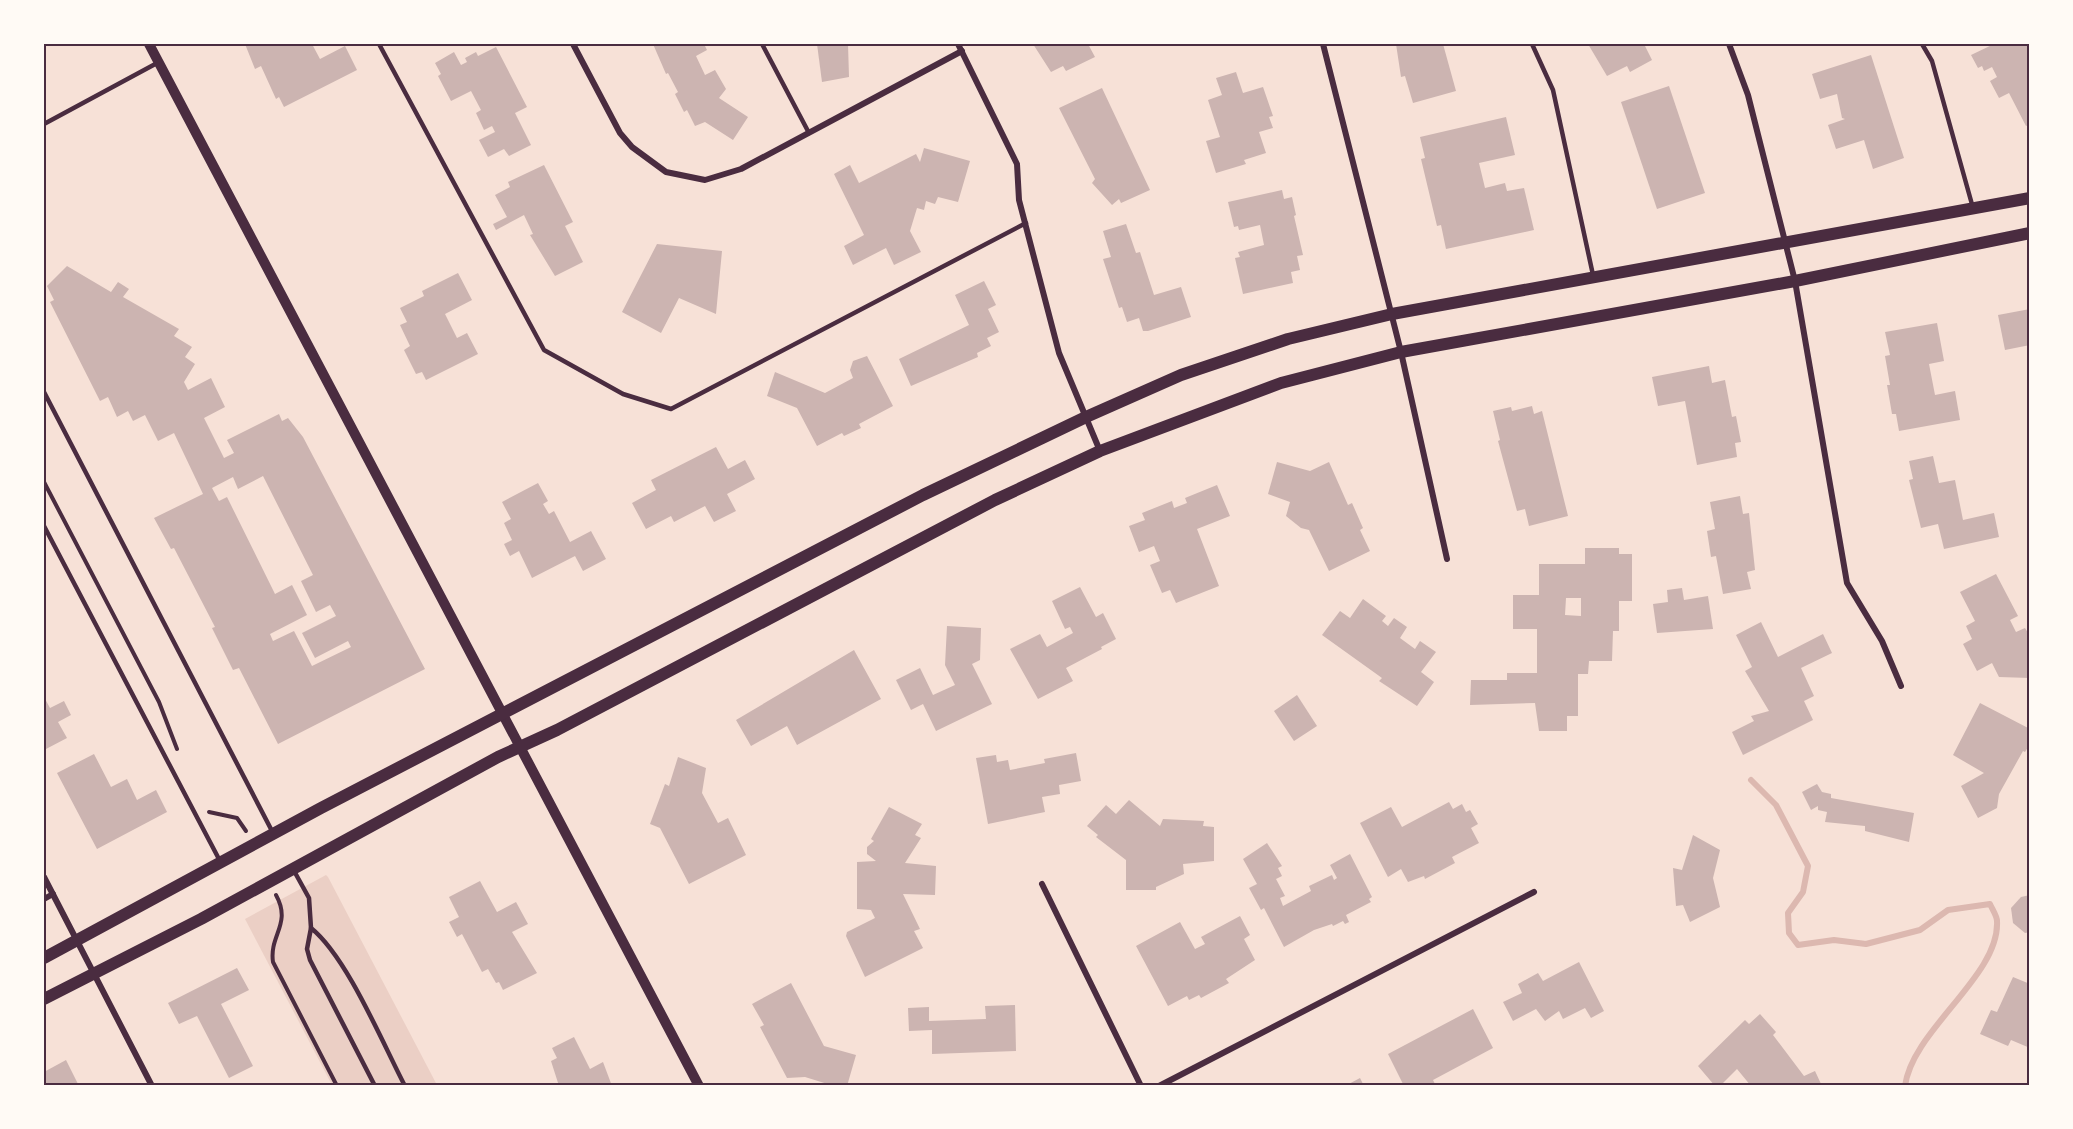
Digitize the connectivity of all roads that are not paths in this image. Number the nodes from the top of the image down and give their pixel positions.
1 (149, 44) edge
2 (379, 44) edge
3 (573, 44) edge
4 (762, 44) edge
5 (958, 44) edge
6 (1323, 44) edge
7 (1532, 44) edge
8 (1729, 44) edge
9 (1922, 44) edge
10 (962, 51) junction
11 (159, 62) junction
12 (44, 124) edge
13 (809, 133) junction
14 (2030, 198) edge
15 (1973, 208) junction
16 (1026, 223) junction
17 (2030, 233) edge
18 (1786, 243) junction
19 (1594, 277) junction
20 (1795, 281) junction
21 (1392, 314) junction
22 (1401, 352) junction
23 (44, 392) edge
24 (1086, 417) junction
25 (1100, 451) junction
26 (44, 526) edge
27 (1447, 559) dead end
28 (1901, 686) dead end
29 (503, 713) junction
30 (520, 746) junction
31 (273, 833) junction
32 (220, 861) junction
33 (293, 869) junction
34 (44, 877) edge
35 (1042, 884) dead end
36 (1534, 892) dead end
37 (53, 894) junction
38 (44, 899) edge
39 (311, 928) junction
40 (77, 940) junction
41 (44, 958) edge
42 (93, 972) junction
43 (44, 999) edge
44 (152, 1086) edge
45 (375, 1086) edge
46 (405, 1086) edge
47 (699, 1086) edge
48 (1141, 1086) edge
49 (1159, 1086) edge

1 - 11 street
2 - 16 lane
3 - 13 street
4 - 13 lane
5 - 10 street
6 - 21 street
7 - 19 lane
8 - 18 street
9 - 15 lane
10 - 13 street
10 - 16 street
11 - 12 lane
11 - 29 street
14 - 15 main road
15 - 18 main road
16 - 24 street
17 - 20 main road
18 - 19 main road
18 - 20 street
19 - 21 main road
20 - 22 main road
20 - 28 street
21 - 22 street
21 - 24 main road
22 - 25 main road
22 - 27 street
23 - 31 lane
24 - 25 street
24 - 29 main road
25 - 30 main road
26 - 32 lane
29 - 30 street
29 - 31 main road
30 - 33 main road
30 - 47 street
31 - 32 main road
32 - 40 main road
33 - 39 lane
33 - 42 main road
34 - 37 street
35 - 48 street
36 - 49 street
37 - 38 street
37 - 40 street
39 - 45 lane
39 - 46 lane
40 - 41 main road
40 - 42 street
42 - 43 main road
42 - 44 street

